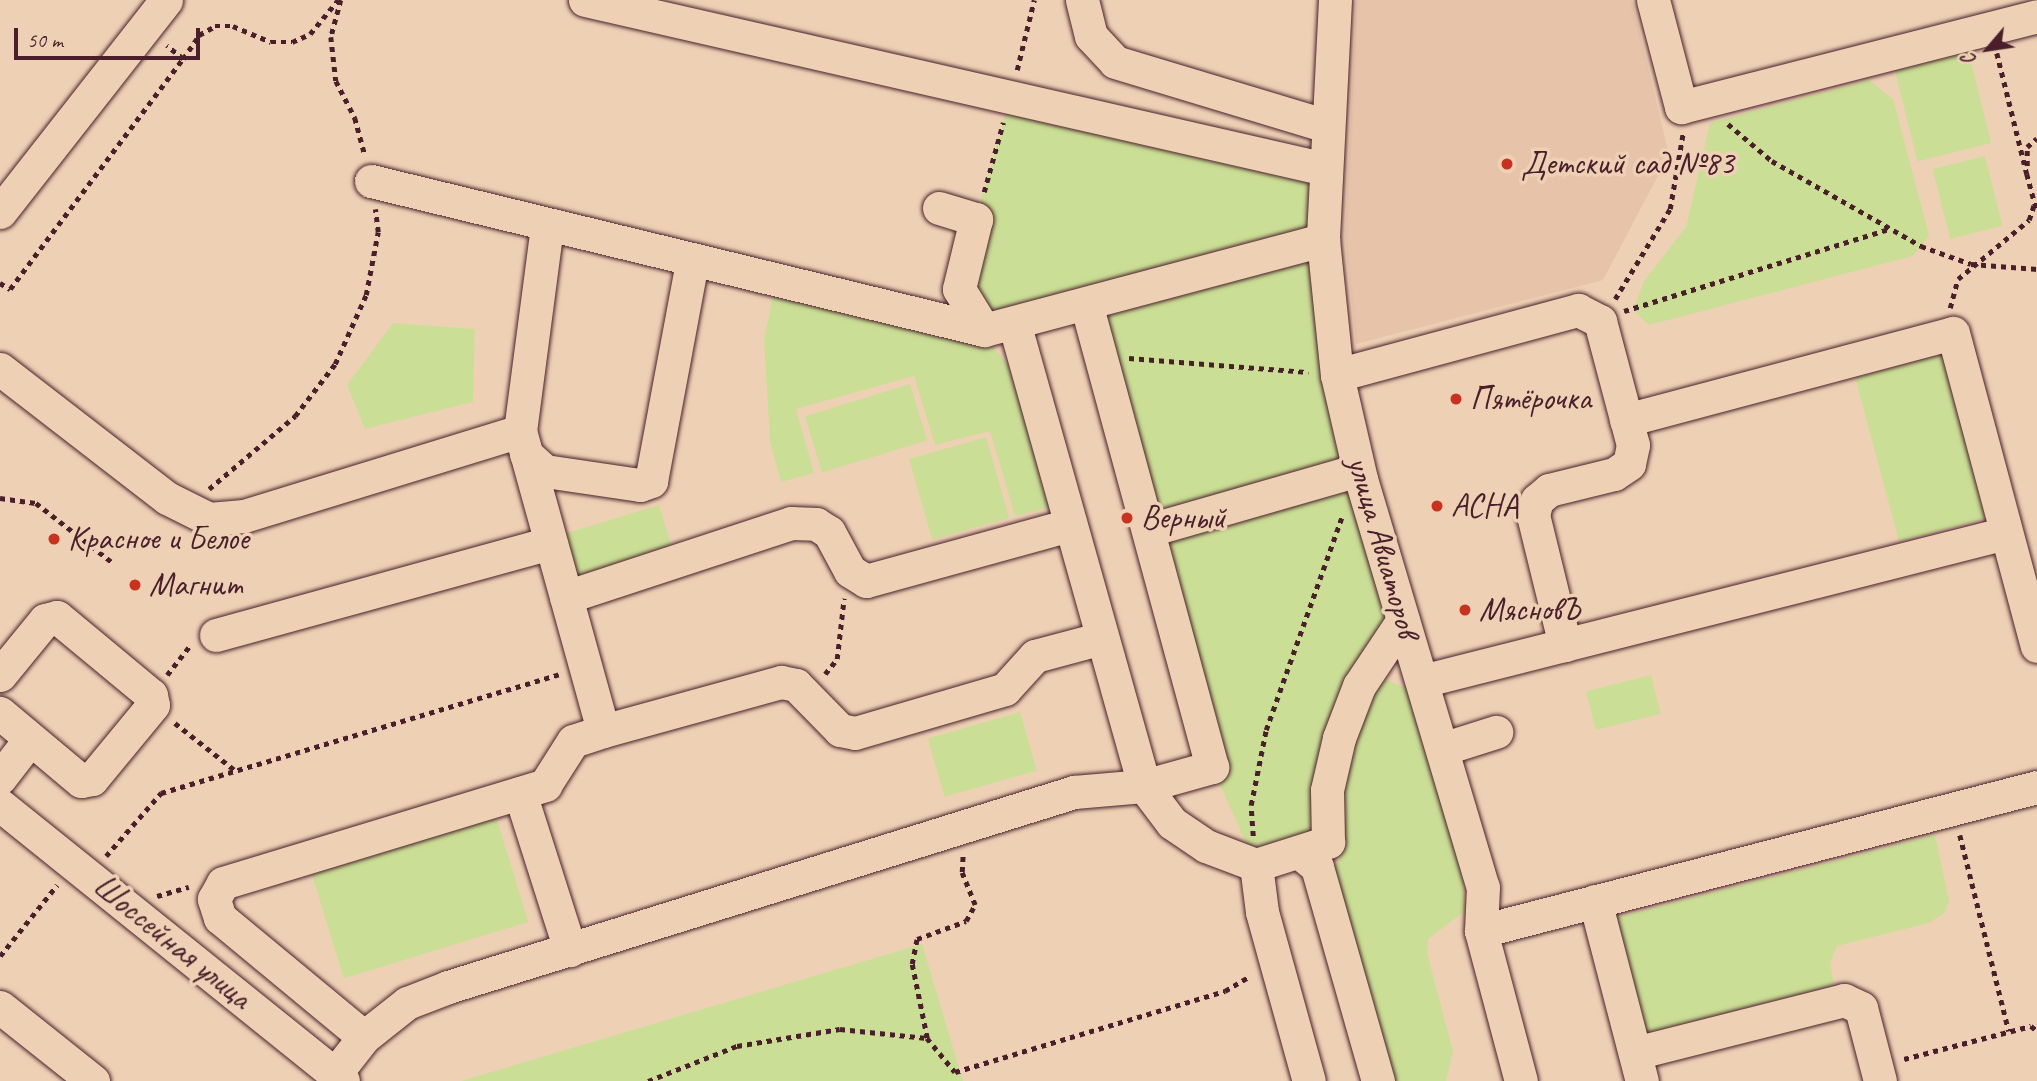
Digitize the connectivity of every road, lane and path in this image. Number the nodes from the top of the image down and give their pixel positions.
1 (166, 0) edge
2 (339, 0) edge
3 (584, 0) edge
4 (1082, 0) edge
5 (1335, 0) edge
6 (1653, 0) edge
7 (2037, 16) edge
8 (1991, 29) junction
9 (165, 40) dead end
10 (183, 60) junction
11 (1694, 104) junction
12 (1327, 126) junction
13 (2037, 138) edge
14 (1325, 169) junction
15 (2027, 174) junction
16 (371, 181) junction
17 (2035, 202) junction
18 (939, 208) dead end
19 (2037, 211) edge
20 (0, 212) edge
21 (548, 226) junction
22 (1889, 229) junction
23 (1323, 240) junction
24 (692, 261) junction
25 (1971, 264) junction
26 (2037, 269) edge
27 (0, 282) edge
28 (1095, 299) junction
29 (1600, 321) junction
30 (1000, 328) junction
31 (1953, 333) junction
32 (1101, 356) junction
33 (0, 369) edge
34 (1337, 375) junction
35 (1626, 420) junction
36 (523, 443) junction
37 (1360, 475) junction
38 (0, 498) edge
39 (191, 512) junction
40 (1070, 525) junction
41 (1149, 530) junction
42 (2006, 533) junction
43 (550, 543) junction
44 (113, 564) dead end
45 (866, 581) junction
46 (566, 597) junction
47 (1403, 620) junction
48 (216, 635) joint
49 (1102, 638) junction
50 (1565, 645) junction
51 (2037, 646) edge
52 (585, 667) junction
53 (0, 675) edge
54 (1422, 681) junction
55 (796, 685) junction
56 (152, 700) junction
57 (0, 713) edge
58 (603, 731) junction
59 (1496, 732) dead end
60 (30, 739) junction
61 (1442, 749) junction
62 (236, 771) junction
63 (0, 778) edge
64 (1144, 786) junction
65 (2037, 787) edge
66 (520, 793) junction
67 (0, 805) edge
68 (1953, 809) junction
69 (965, 826) junction
70 (1300, 853) junction
71 (90, 860) junction
72 (1256, 865) junction
73 (1595, 901) junction
74 (1481, 930) junction
75 (1273, 948) junction
76 (570, 950) junction
77 (0, 956) edge
78 (0, 1007) edge
79 (2009, 1031) junction
80 (2037, 1031) edge
81 (364, 1037) junction
82 (927, 1038) junction
83 (1638, 1067) edge
84 (1878, 1074) edge
85 (339, 1078) edge
86 (90, 1080) edge
87 (648, 1081) edge
88 (1309, 1081) edge
89 (1378, 1081) edge
90 (1521, 1081) edge

1 - 20 street
2 - 10 path
2 - 16 path
3 - 14 street
4 - 12 street
5 - 12 street, улица Авиаторов
6 - 11 street
7 - 8 street
8 - 11 street
8 - 15 path
9 - 10 path
10 - 27 path
11 - 22 path
11 - 29 path
12 - 14 street, улица Авиаторов
13 - 15 path
14 - 23 street, улица Авиаторов
15 - 17 path
16 - 21 street
16 - 39 path
17 - 19 path
17 - 25 path
18 - 30 street
21 - 24 street
21 - 36 street
22 - 25 path
22 - 29 path
23 - 28 street
23 - 34 street, улица Авиаторов
24 - 30 street
24 - 36 street
25 - 26 path
25 - 31 path
28 - 30 street
28 - 32 street
29 - 34 street
29 - 35 street
30 - 40 street
31 - 35 street
31 - 42 street
32 - 34 path
32 - 41 street
33 - 39 street
34 - 37 street, улица Авиаторов
35 - 50 street
36 - 39 street
36 - 43 street
37 - 41 street
37 - 47 street, улица Авиаторов
37 - 72 path
38 - 44 path
40 - 45 street
40 - 49 street
41 - 64 street
42 - 50 street
42 - 51 street
43 - 46 street
43 - 48 street
45 - 46 street
45 - 55 path
46 - 52 street
47 - 54 street, улица Авиаторов
47 - 70 street
48 - 56 path
49 - 55 street
49 - 64 street
50 - 54 street
52 - 58 street
52 - 62 path
53 - 56 street
54 - 61 street, улица Авиаторов
55 - 58 street
56 - 60 street
56 - 62 path
57 - 60 street
58 - 66 street
59 - 61 street
60 - 63 street
61 - 74 street, улица Авиаторов
62 - 71 path
64 - 69 street
64 - 72 street
65 - 68 street
66 - 76 street
66 - 81 street
67 - 71 street, Шоссейная улица
68 - 73 street
68 - 79 path
69 - 76 street
69 - 82 path
70 - 72 street
70 - 89 street
71 - 77 path
71 - 85 street, Шоссейная улица
72 - 75 street
73 - 74 street
73 - 83 street
74 - 90 street, улица Авиаторов
75 - 82 path
75 - 88 street
76 - 81 street
78 - 86 street
79 - 80 path
79 - 84 path
81 - 85 street
82 - 87 path
83 - 84 street

